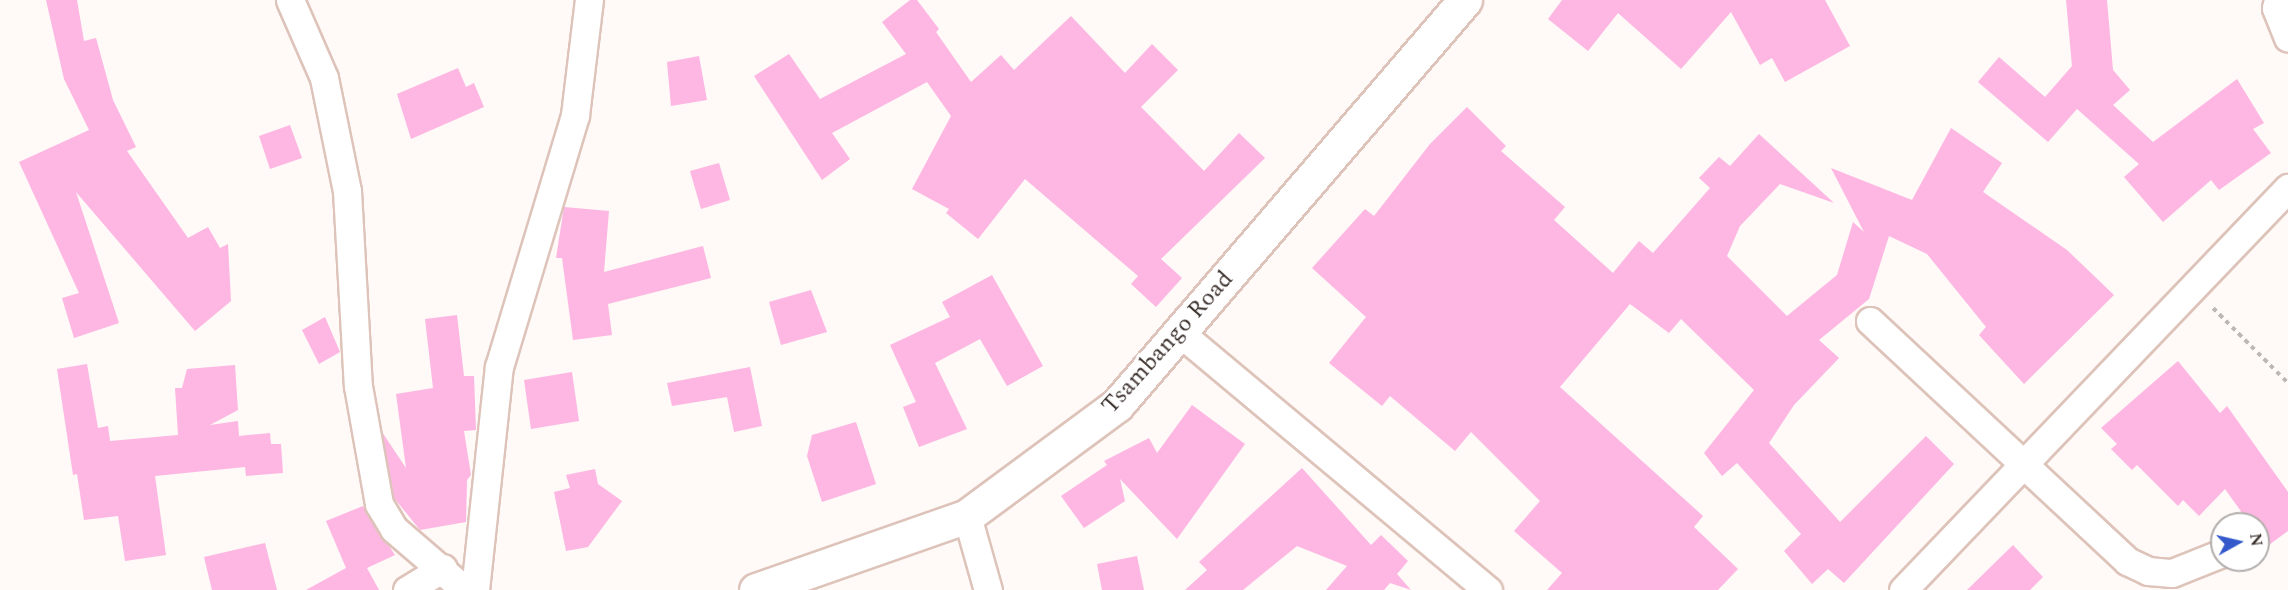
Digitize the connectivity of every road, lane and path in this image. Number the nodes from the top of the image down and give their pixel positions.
1 (290, 0) edge
2 (589, 0) edge
3 (1465, 0) edge
4 (2278, 0) edge
5 (2288, 38) edge
6 (2288, 188) edge
7 (2191, 287) junction
8 (1870, 321) dead end
9 (1179, 332) junction
10 (2288, 383) edge
11 (2026, 466) junction
12 (967, 516) junction
13 (2210, 558) edge
14 (443, 568) junction
15 (407, 590) edge
16 (465, 590) edge
17 (475, 590) edge
18 (756, 590) edge
19 (988, 590) edge
20 (1488, 590) edge
21 (1903, 590) edge

1 - 14 street
2 - 17 street
3 - 9 street, Tsambango Road
4 - 5 street
6 - 7 street
7 - 10 path
7 - 11 street
8 - 11 street
9 - 12 street, Tsambango Road
9 - 20 street
11 - 13 street
11 - 21 street
12 - 18 street, Tsambango Road
12 - 19 street
14 - 15 street
14 - 16 street

